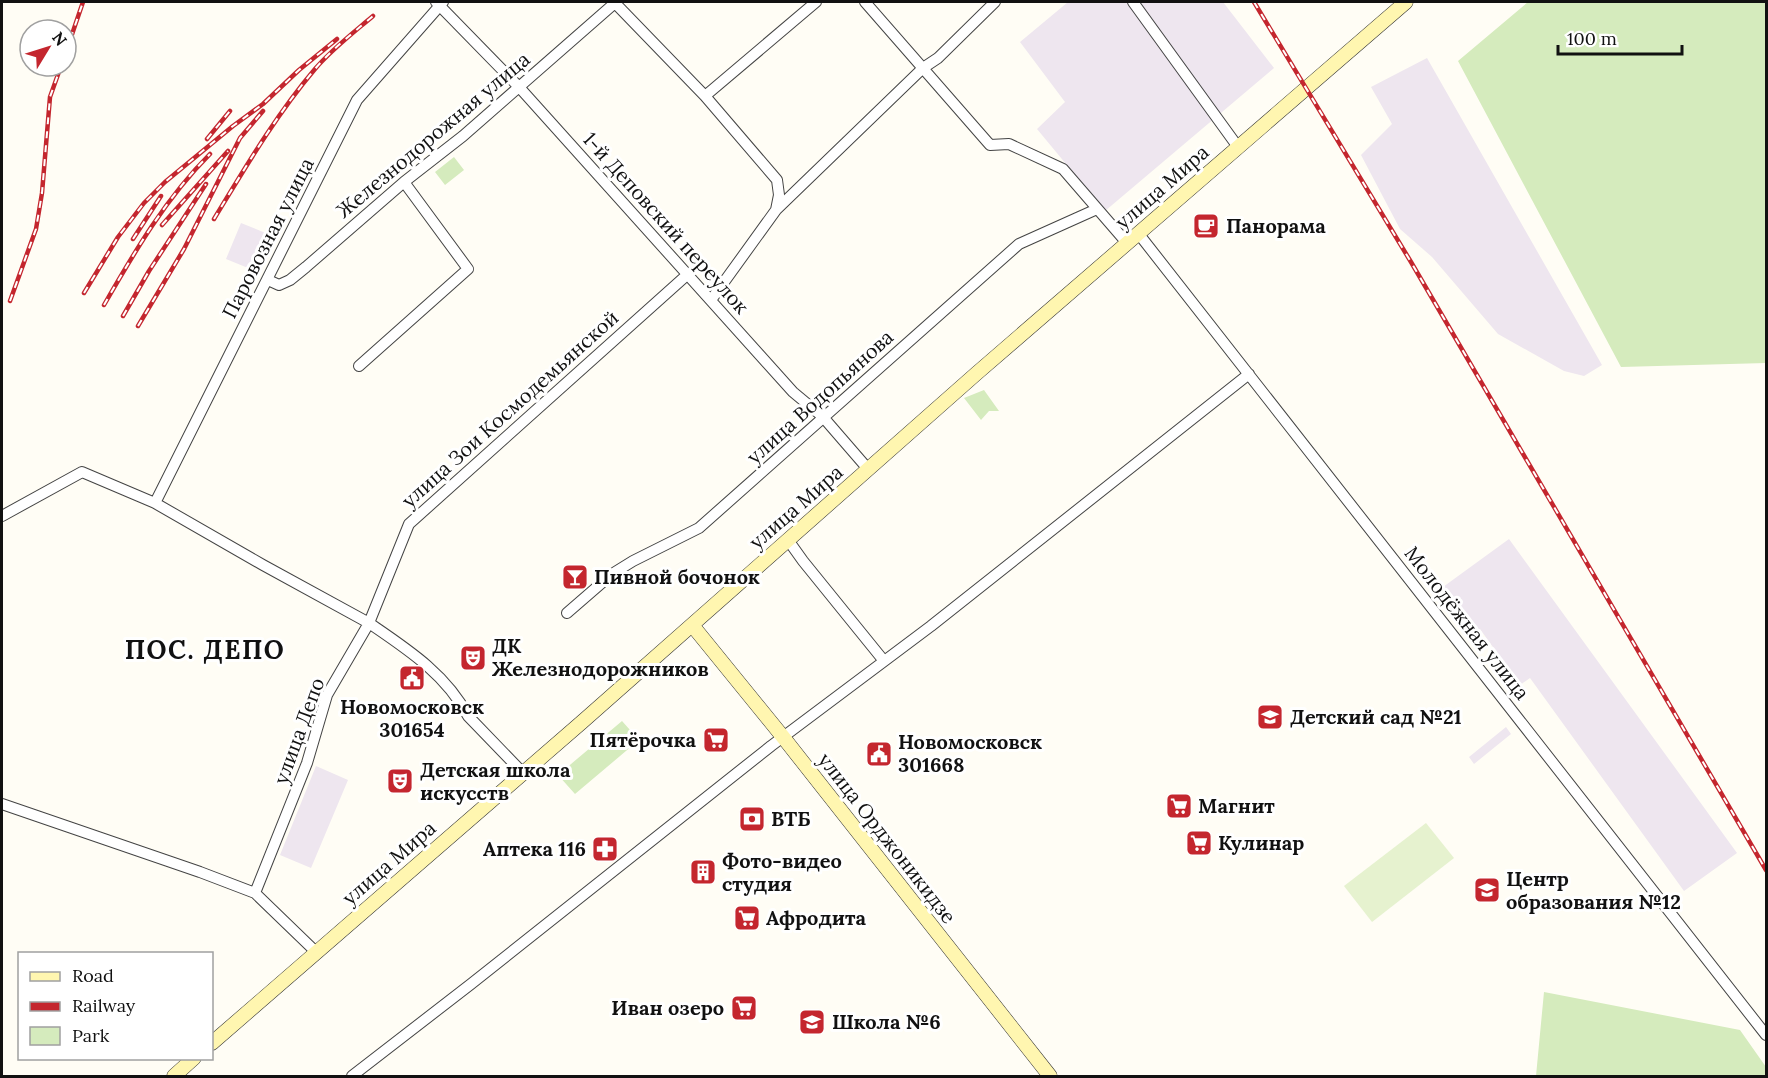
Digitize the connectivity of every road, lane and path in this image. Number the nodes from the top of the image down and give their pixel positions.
1 (616, 2) edge
2 (816, 2) edge
3 (864, 2) edge
4 (995, 2) edge
5 (1133, 2) edge
6 (1406, 2) edge
7 (439, 3) edge
8 (923, 68) junction
9 (519, 87) junction
10 (705, 96) junction
11 (1238, 147) junction
12 (404, 182) junction
13 (1097, 209) junction
14 (776, 210) junction
15 (1138, 233) junction
16 (1127, 243) junction
17 (688, 274) junction
18 (268, 280) junction
19 (711, 300) junction
20 (358, 366) dead end
21 (1249, 374) junction
22 (823, 417) junction
23 (868, 470) junction
24 (155, 503) junction
25 (2, 516) edge
26 (788, 540) junction
27 (567, 613) dead end
28 (369, 623) junction
29 (692, 625) junction
30 (884, 661) junction
31 (783, 737) junction
32 (522, 773) junction
33 (2, 804) edge
34 (255, 893) junction
35 (316, 952) junction
36 (1767, 1035) edge
37 (213, 1042) edge
38 (193, 1060) edge
39 (174, 1077) edge
40 (352, 1077) edge
41 (1050, 1077) edge

1 - 9 street, Железнодорожная улица
1 - 10 street
2 - 10 street
3 - 8 street
4 - 8 street
5 - 11 street
6 - 11 main road, улица Мира
7 - 9 street, 1-й Деповский переулок
7 - 18 street, Паровозная улица
8 - 13 street
8 - 14 street
9 - 12 street, Железнодорожная улица
9 - 17 street, 1-й Деповский переулок
10 - 14 street
11 - 15 main road, улица Мира
12 - 18 street, Железнодорожная улица
12 - 20 street
13 - 16 street
13 - 22 street, улица Водопьянова
14 - 19 street
15 - 16 main road, улица Мира
15 - 21 street, Молодёжная улица
16 - 23 main road, улица Мира
17 - 19 street, 1-й Деповский переулок
17 - 28 street, улица Зои Космодемьянской
18 - 24 street, Паровозная улица
19 - 22 street, 1-й Деповский переулок
21 - 30 street
21 - 36 street, Молодёжная улица
22 - 23 street, 1-й Деповский переулок
22 - 27 street, улица Водопьянова
23 - 26 main road, улица Мира
24 - 25 street
24 - 28 street
26 - 29 main road, улица Мира
26 - 30 street
28 - 32 street
28 - 34 street, улица Депо
29 - 31 main road, улица Орджоникидзе
29 - 32 main road, улица Мира
30 - 31 street
31 - 40 street
31 - 41 main road, улица Орджоникидзе
32 - 35 main road, улица Мира
33 - 34 street
34 - 35 street
35 - 37 main road, улица Мира
38 - 39 main road

